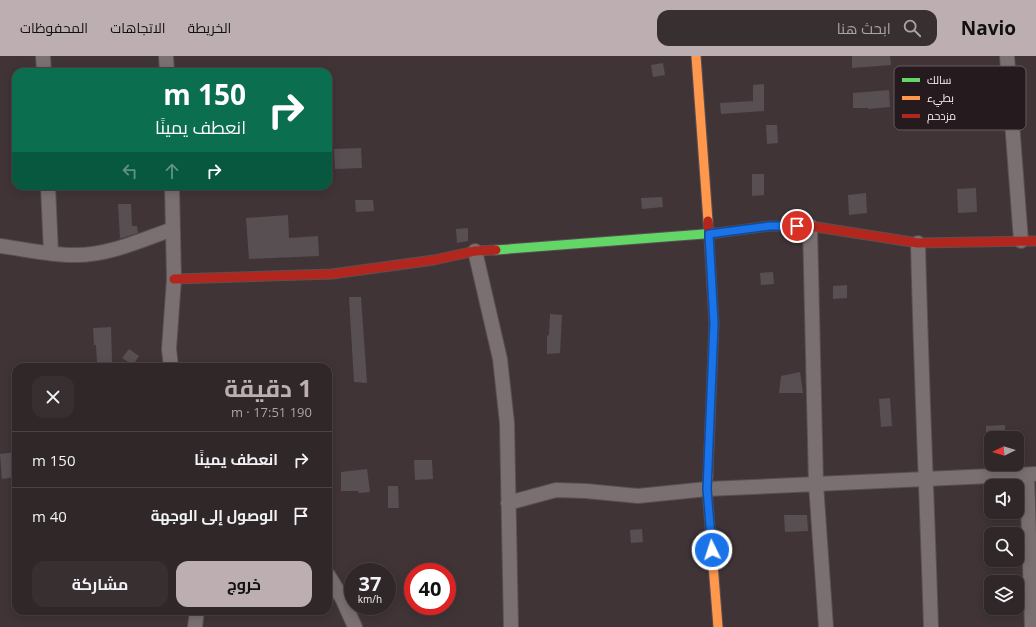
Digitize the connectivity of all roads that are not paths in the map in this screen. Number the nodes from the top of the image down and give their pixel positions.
1 (43, 56) edge
2 (166, 56) edge
3 (696, 56) edge
4 (1007, 56) edge
5 (1008, 66) edge
6 (44, 68) edge
7 (167, 68) edge
8 (1013, 130) edge
9 (48, 190) edge
10 (172, 190) edge
11 (810, 226) junction
12 (173, 228) junction
13 (709, 234) junction
14 (1021, 241) junction
15 (1036, 241) edge
16 (918, 243) junction
17 (0, 246) edge
18 (475, 251) junction
19 (51, 252) junction
20 (174, 279) junction
21 (171, 363) edge
22 (1031, 474) edge
23 (926, 478) junction
24 (816, 484) junction
25 (707, 489) junction
26 (508, 504) junction
27 (332, 582) edge
28 (196, 615) edge
29 (195, 627) edge
30 (355, 627) edge
31 (511, 627) edge
32 (718, 627) edge
33 (826, 627) edge
34 (931, 627) edge
35 (1032, 627) edge

1 - 6 street
2 - 7 street
3 - 13 street
4 - 5 street
8 - 14 street
9 - 19 street
10 - 12 street
11 - 13 street
11 - 16 street
11 - 24 street
12 - 19 street
12 - 20 street
13 - 18 street
13 - 25 street
14 - 15 street
14 - 16 street
16 - 23 street
17 - 19 street
18 - 20 street
18 - 26 street
20 - 21 street
22 - 23 street
22 - 35 street
23 - 24 street
23 - 34 street
24 - 25 street
24 - 33 street
25 - 26 street
25 - 32 street
26 - 31 street
27 - 30 street
28 - 29 street

